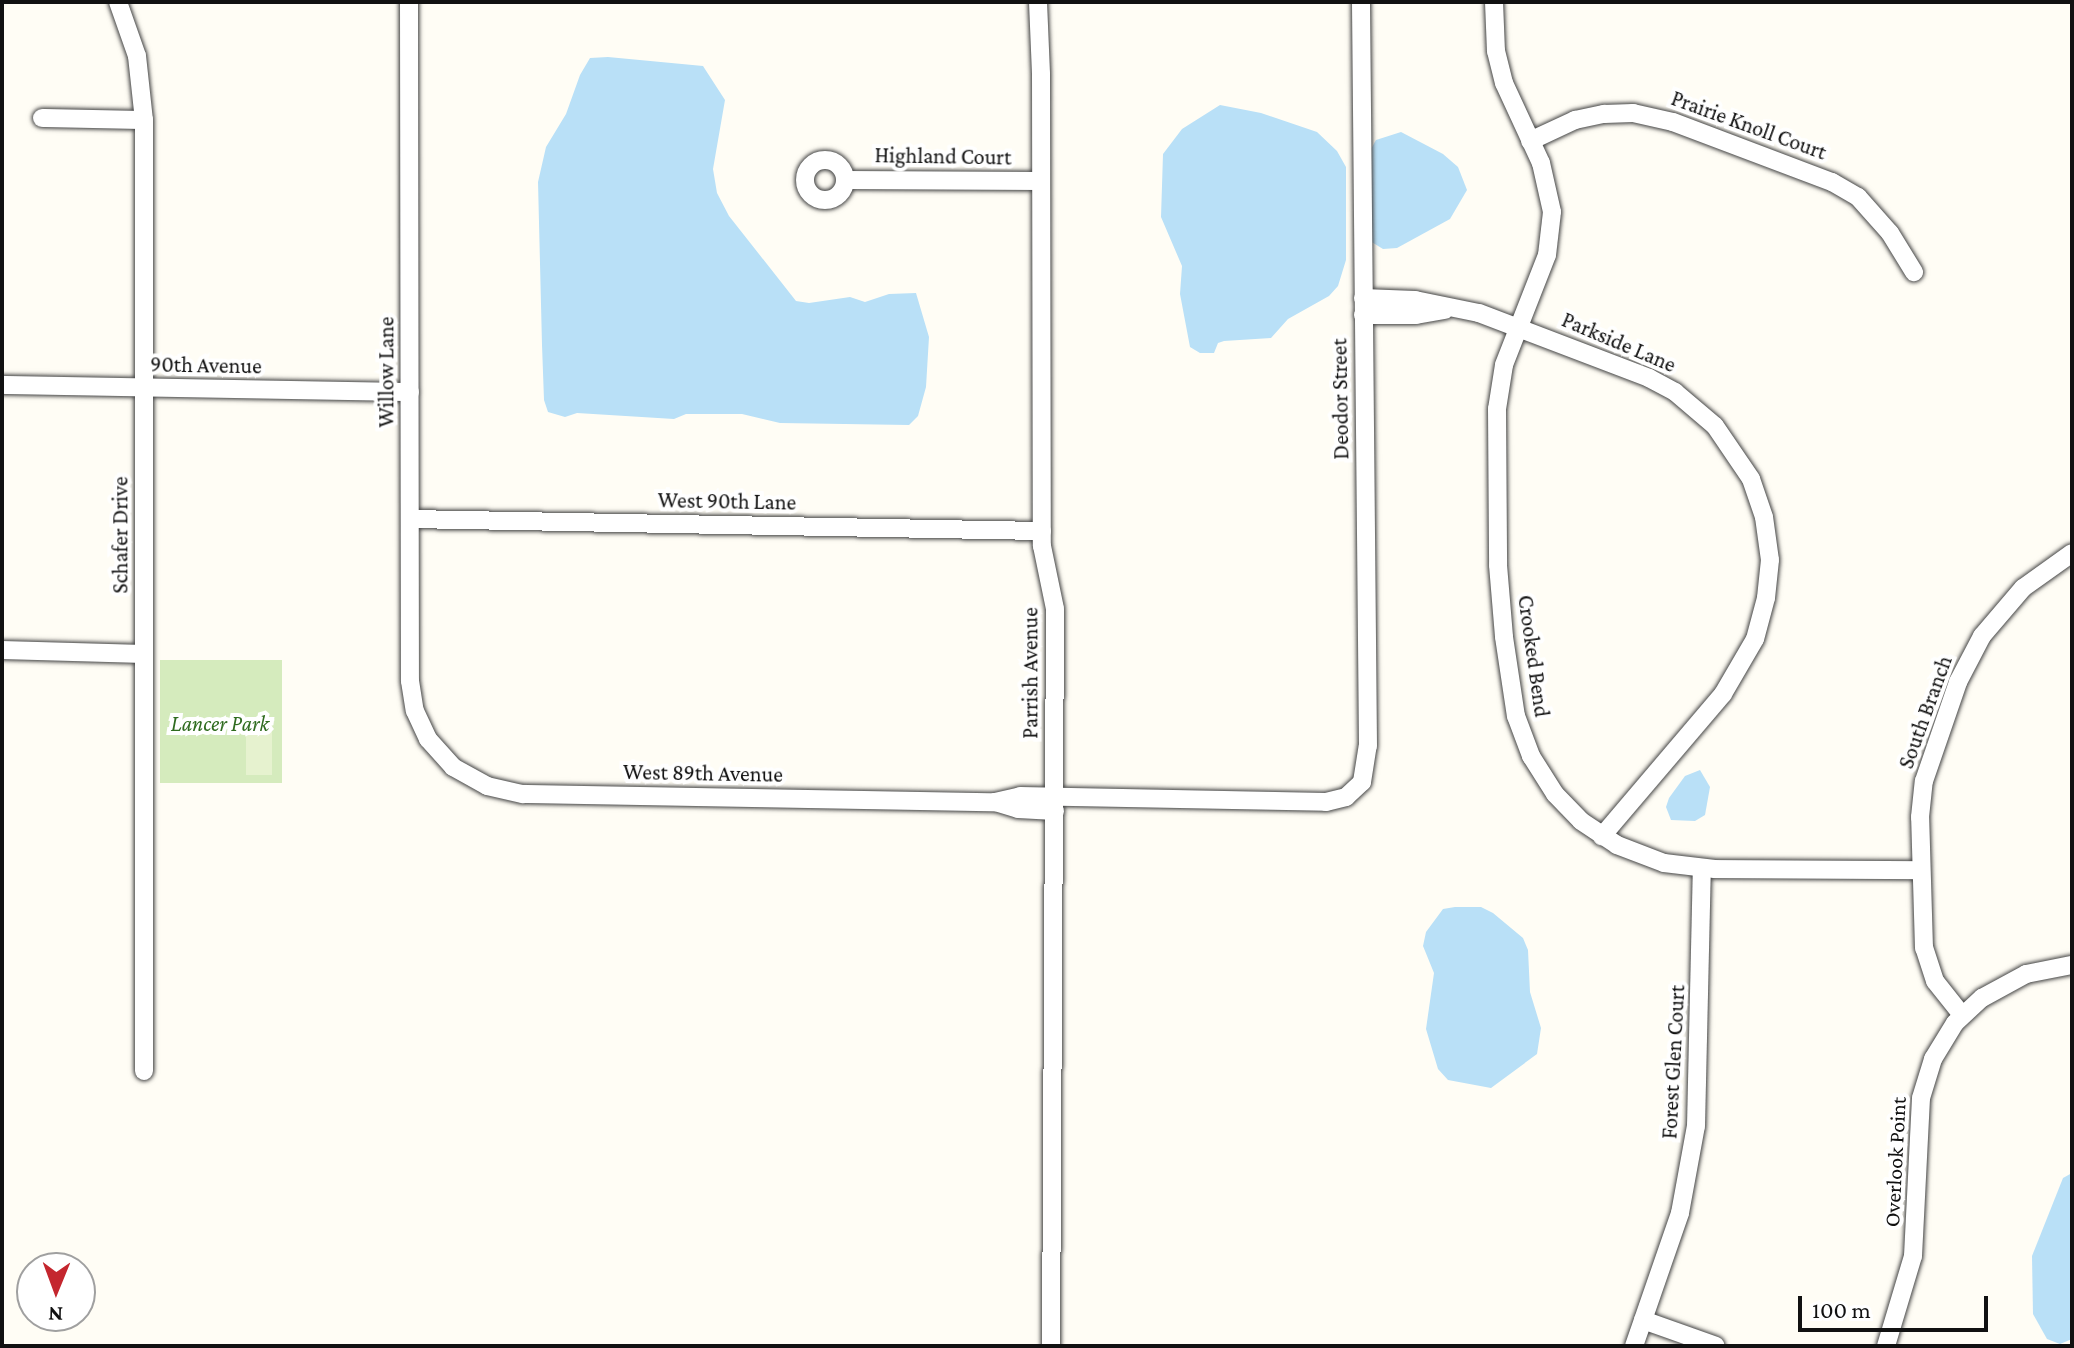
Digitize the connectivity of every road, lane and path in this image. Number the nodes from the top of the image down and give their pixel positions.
1 (118, 2) edge
2 (409, 2) edge
3 (1038, 2) edge
4 (1361, 2) edge
5 (1494, 2) edge
6 (42, 118) dead end
7 (144, 120) junction
8 (1530, 141) junction
9 (845, 180) dead end
10 (1041, 181) junction
11 (1914, 272) dead end
12 (1363, 307) junction
13 (1519, 326) junction
14 (2, 385) edge
15 (145, 388) junction
16 (410, 392) junction
17 (410, 519) junction
18 (1042, 531) junction
19 (2072, 553) edge
20 (2, 650) edge
21 (144, 654) junction
22 (428, 739) joint
23 (1353, 792) joint
24 (1055, 803) junction
25 (1602, 836) junction
26 (1702, 868) junction
27 (1921, 870) junction
28 (2072, 965) edge
29 (1962, 1015) junction
30 (144, 1071) dead end
31 (1643, 1320) junction
32 (1051, 1346) edge
33 (1634, 1346) edge
34 (1716, 1346) edge
35 (1886, 1346) edge

1 - 7 street, Schafer Drive
2 - 16 street, Willow Lane
3 - 10 street, Parrish Avenue
4 - 12 street, Deodor Street
5 - 8 street, Crooked Bend
6 - 7 street
7 - 15 street, Schafer Drive
8 - 11 street, Prairie Knoll Court
8 - 13 street, Crooked Bend
9 - 10 street, Highland Court
10 - 18 street, Parrish Avenue
12 - 13 street, Parkside Lane
12 - 23 street, Deodor Street
13 - 25 street, Crooked Bend
13 - 25 street, Parkside Lane
14 - 15 street, 90th Avenue
15 - 16 street, 90th Avenue
15 - 21 street, Schafer Drive
16 - 17 street, Willow Lane
17 - 18 street, West 90th Lane
17 - 22 street, Willow Lane
18 - 24 street, Parrish Avenue
19 - 27 street, South Branch
20 - 21 street
21 - 30 street, Schafer Drive
22 - 24 street, West 89th Avenue
23 - 24 street, West 89th Avenue
24 - 32 street, Parrish Avenue
25 - 26 street, Crooked Bend
26 - 27 street, Crooked Bend
26 - 31 street, Forest Glen Court
27 - 29 street, South Branch
28 - 29 street, Overlook Point
29 - 35 street, Overlook Point
31 - 33 street, Forest Glen Court
31 - 34 street

